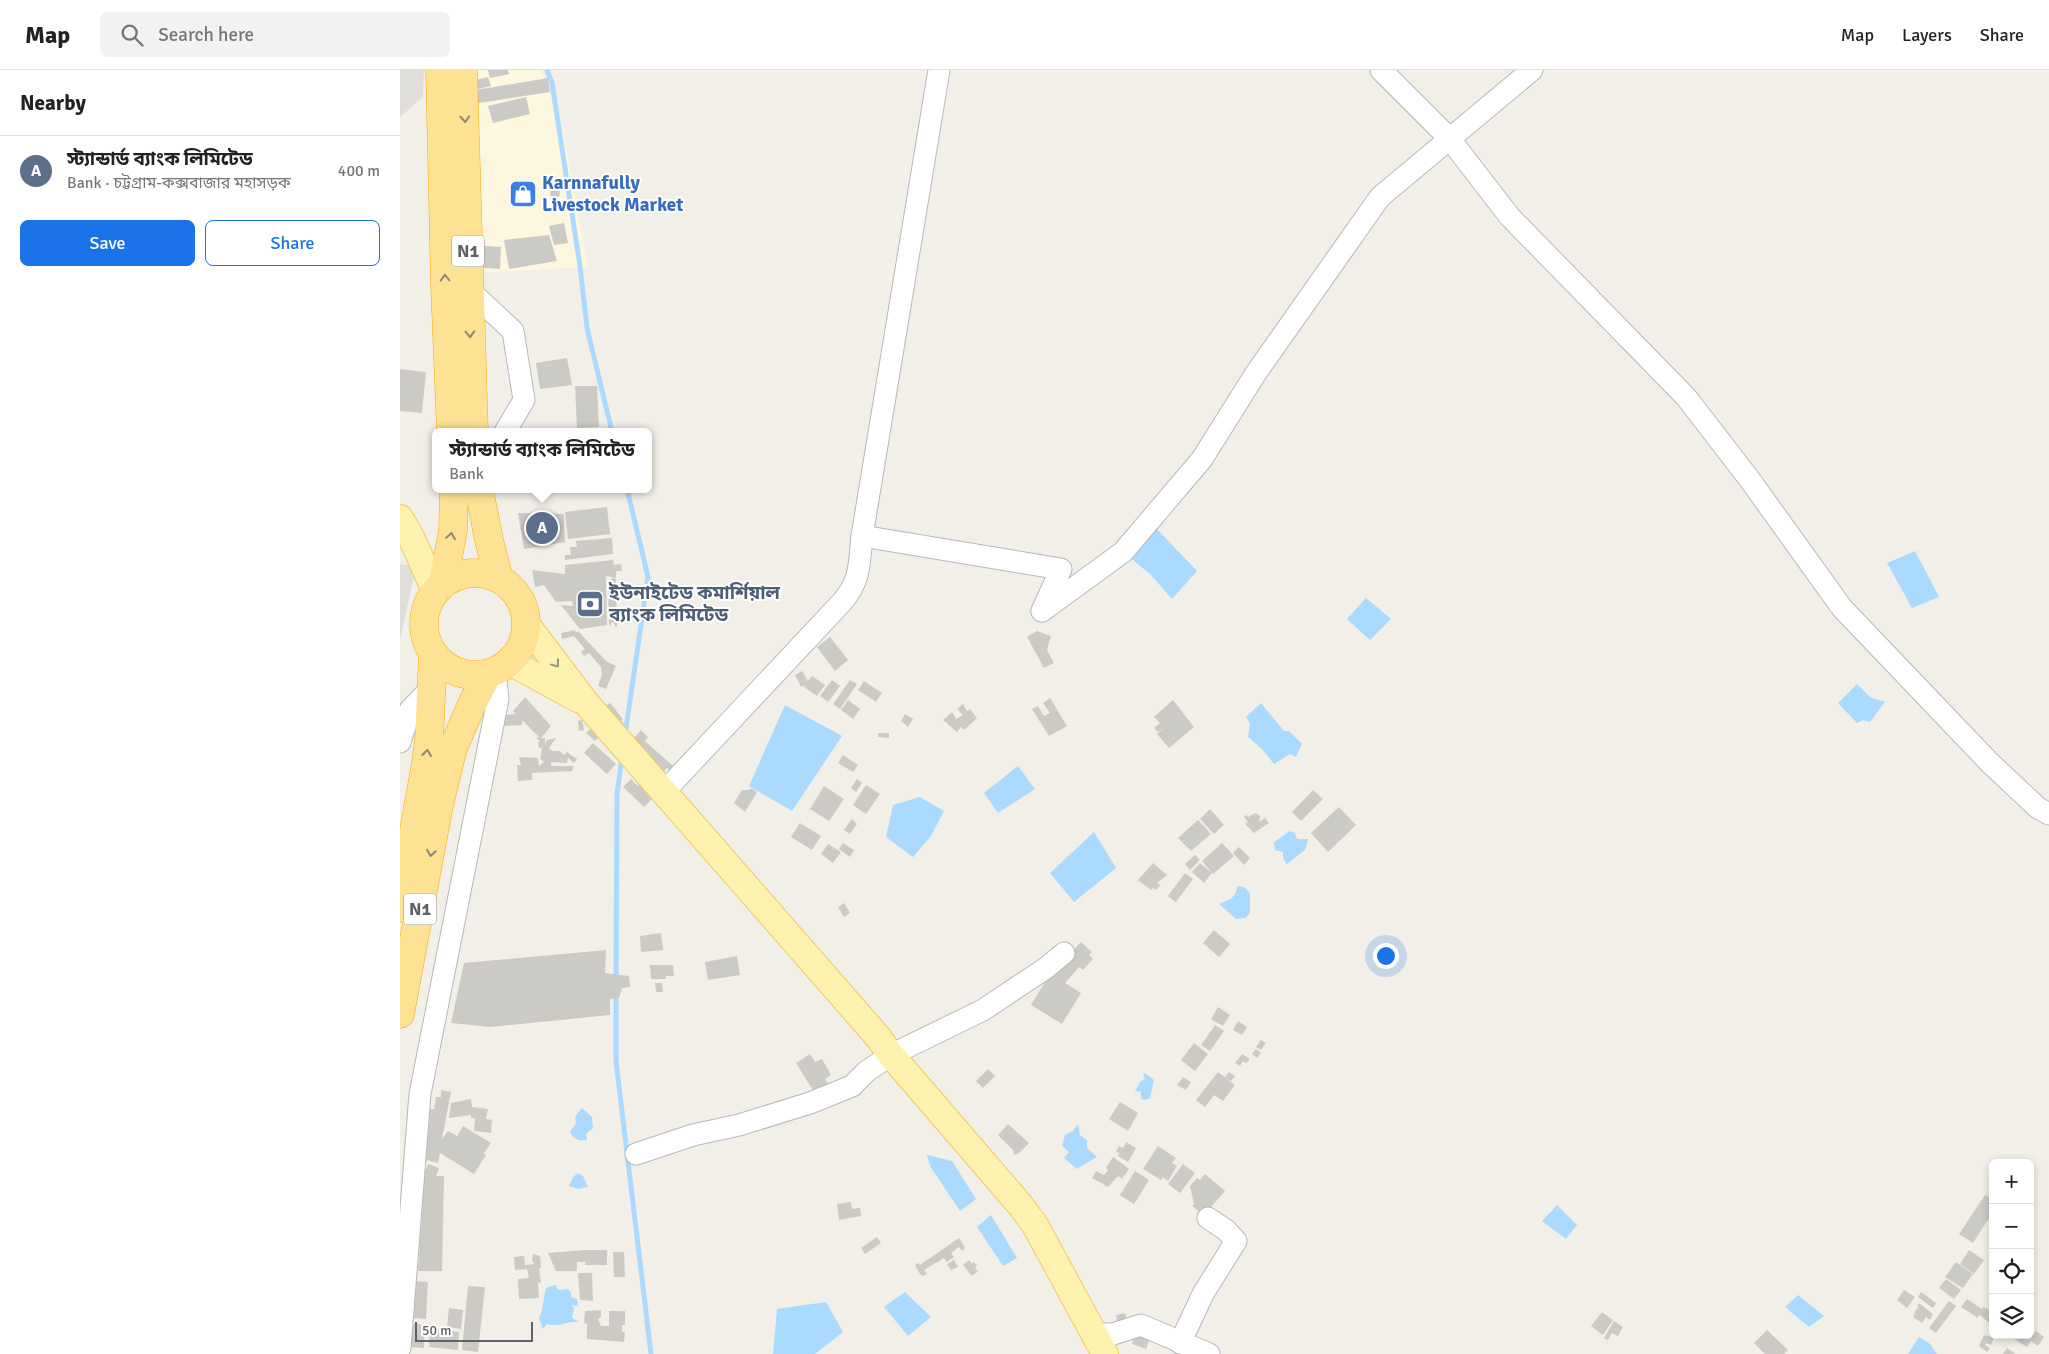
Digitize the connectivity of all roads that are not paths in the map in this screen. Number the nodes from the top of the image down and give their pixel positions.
1 (440, 70) edge
2 (463, 70) edge
3 (939, 70) edge
4 (1382, 70) edge
5 (1532, 70) edge
6 (1449, 138) junction
7 (469, 290) junction
8 (451, 428) edge
9 (474, 428) edge
10 (507, 428) edge
11 (454, 493) edge
12 (480, 493) edge
13 (404, 532) edge
14 (862, 536) junction
15 (500, 579) junction
16 (439, 587) junction
17 (527, 624) junction
18 (433, 655) junction
19 (498, 669) junction
20 (431, 688) junction
21 (586, 703) junction
22 (400, 742) edge
23 (663, 793) junction
24 (430, 803) junction
25 (2049, 814) edge
26 (400, 908) edge
27 (1064, 953) dead end
28 (400, 1014) edge
29 (891, 1055) junction
30 (636, 1154) dead end
31 (1208, 1218) dead end
32 (1180, 1343) junction
33 (1100, 1344) edge
34 (400, 1348) edge
35 (1209, 1354) edge

8 -> 1 highway, N1
2 -> 7 highway, N1
3 - 14 street
4 - 6 street
5 - 6 street
6 - 14 street
6 - 25 street
7 -> 9 highway, N1
7 - 10 street
16 -> 11 highway, N1
12 - 15 highway
13 - 16 main road
14 - 23 street
15 - 16 highway
15 - 17 highway
16 - 18 highway, N1
17 - 19 highway, N1
17 -> 21 main road
18 - 19 highway
18 - 20 highway, N1
19 - 21 main road
19 - 24 highway, N1
19 - 34 street
20 - 22 street
24 -> 20 highway, N1
21 - 23 main road
23 - 29 main road
24 - 26 highway, N1
24 -> 28 highway, N1
27 - 29 street
29 - 30 street
29 - 33 main road
31 - 32 street
32 - 33 street
32 - 35 street

